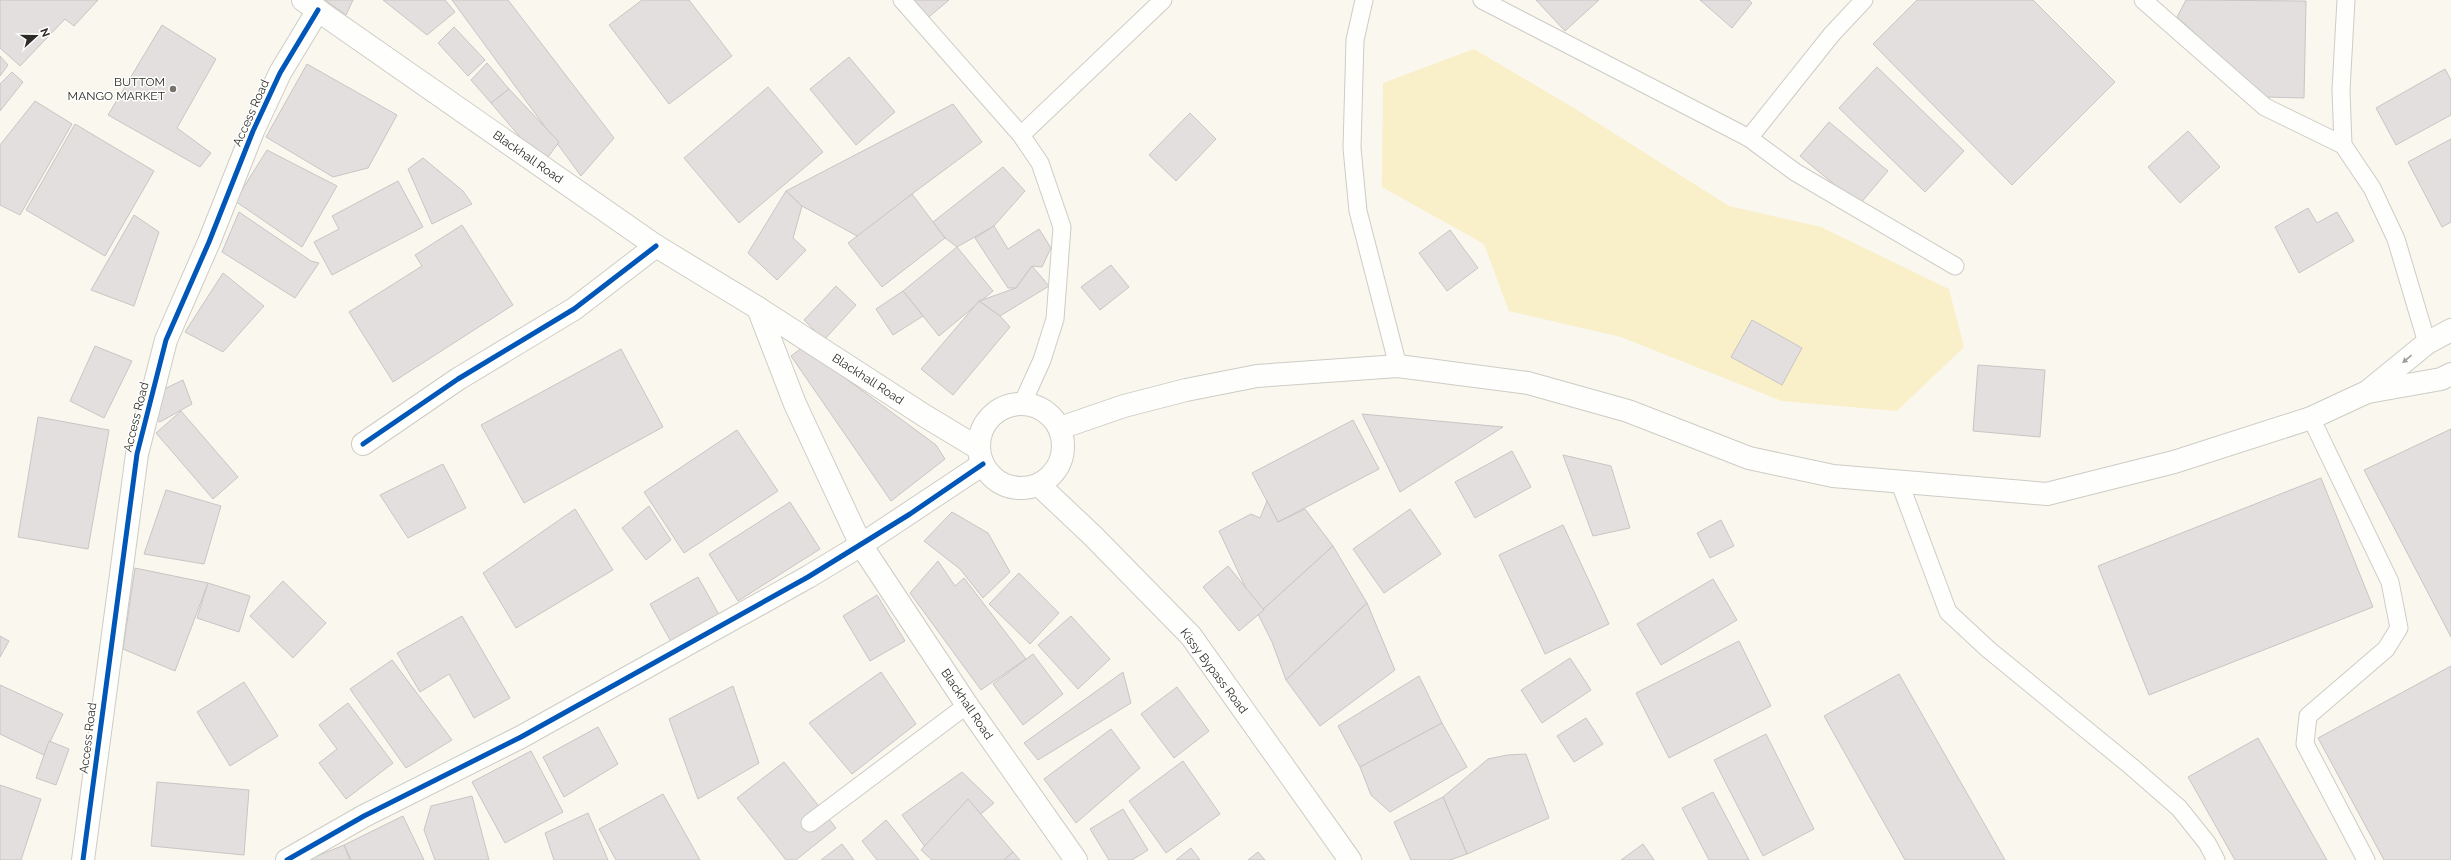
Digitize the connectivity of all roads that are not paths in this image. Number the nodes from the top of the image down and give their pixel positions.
1 (902, 0) edge
2 (1163, 0) edge
3 (1364, 0) edge
4 (1482, 0) edge
5 (2142, 0) edge
6 (2346, 0) edge
7 (1859, 2) edge
8 (310, 5) edge
9 (1021, 135) junction
10 (1749, 138) junction
11 (2343, 145) junction
12 (656, 246) junction
13 (1955, 266) dead end
14 (758, 308) junction
15 (2451, 330) edge
16 (2427, 343) junction
17 (1398, 366) junction
18 (2451, 374) edge
19 (2367, 392) junction
20 (1023, 402) junction
21 (2311, 418) junction
22 (1060, 428) junction
23 (363, 444) dead end
24 (980, 456) junction
25 (1899, 481) junction
26 (1039, 485) junction
27 (860, 545) junction
28 (967, 705) junction
29 (810, 823) dead end
30 (83, 860) edge
31 (287, 860) edge
32 (1076, 860) edge
33 (1350, 860) edge
34 (2216, 860) edge
35 (2366, 860) edge

1 - 9 lane
2 - 9 lane
3 - 17 lane
4 - 10 lane
5 - 11 lane
6 - 11 lane
7 - 10 lane
8 - 12 main road, Blackhall Road
8 - 30 main road, Access Road
9 - 20 lane
10 - 13 lane
11 - 16 lane
12 - 14 main road, Blackhall Road
12 - 23 main road
14 - 24 main road, Blackhall Road
14 - 27 main road, Blackhall Road
15 - 16 main road
16 -> 19 main road
17 - 22 main road
17 - 25 main road
18 - 19 main road
19 - 21 main road
20 - 22 main road
20 - 24 main road
21 - 25 main road
21 - 35 lane
22 - 26 main road
24 - 26 main road
24 - 27 main road
25 - 34 lane
26 - 33 main road, Kissy Bypass Road
27 - 28 main road, Blackhall Road
27 - 31 main road
28 - 29 lane
28 - 32 main road, Blackhall Road

